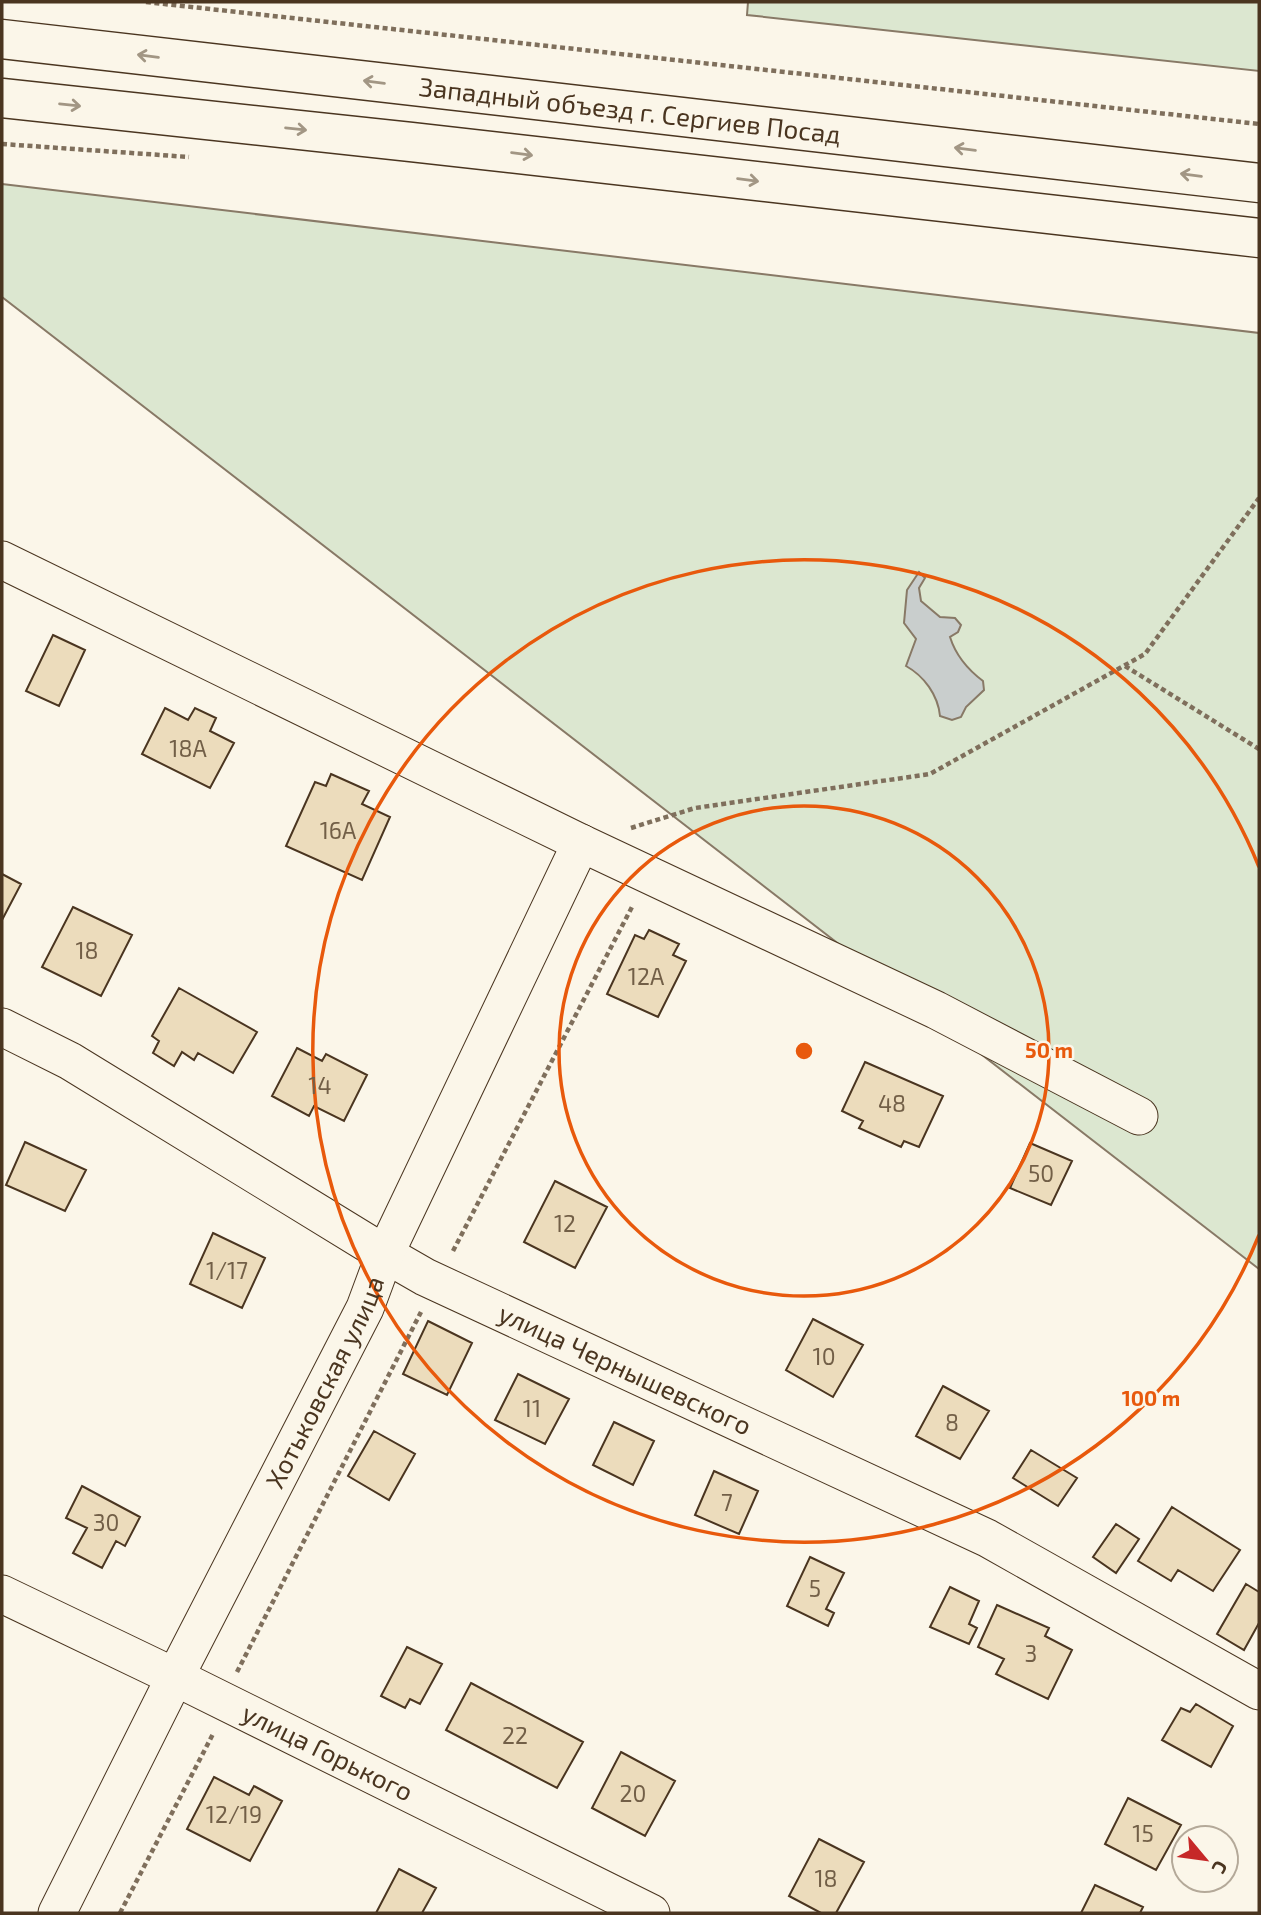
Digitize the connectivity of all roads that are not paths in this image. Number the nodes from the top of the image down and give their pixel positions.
1 (2, 39) edge
2 (2, 98) edge
3 (1259, 183) edge
4 (1259, 238) edge
5 (2, 560) edge
6 (581, 843) junction
7 (2, 1027) edge
8 (1139, 1116) dead end
9 (385, 1254) junction
10 (2, 1594) edge
11 (175, 1677) junction
12 (1259, 1691) edge
13 (57, 1913) edge
14 (651, 1913) edge

3 -> 1 main road, Западный объезд г. Сергиев Посад
2 -> 4 main road, Западный объезд г. Сергиев Посад
5 - 6 street
6 - 8 street
6 - 9 street, Хотьковская улица
7 - 9 street, улица Чернышевского
9 - 11 street, Хотьковская улица
9 - 12 street, улица Чернышевского
10 - 11 street, улица Горького
11 - 13 street, Хотьковская улица
11 - 14 street, улица Горького

